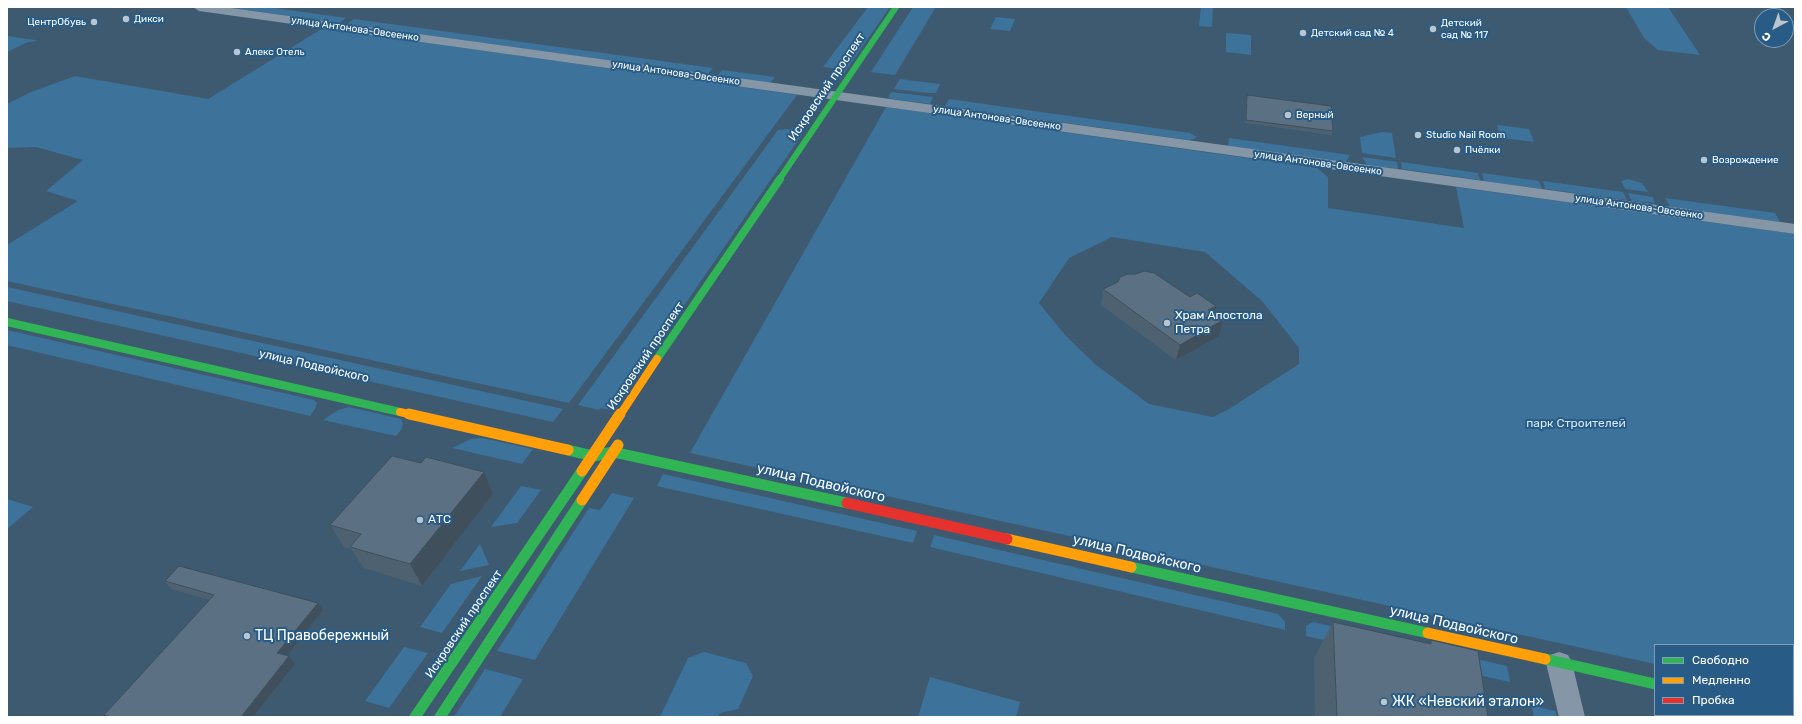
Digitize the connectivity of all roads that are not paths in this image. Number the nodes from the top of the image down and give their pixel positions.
1 (199, 7) edge
2 (896, 7) edge
3 (845, 96) junction
4 (1795, 229) edge
5 (7, 322) edge
6 (625, 434) dead end
7 (587, 440) dead end
8 (602, 443) junction
9 (613, 452) junction
10 (593, 456) junction
11 (1559, 663) junction
12 (1654, 684) edge
13 (415, 717) edge
14 (440, 717) edge
15 (1572, 717) edge

1 - 3 street, улица Антонова-Овсеенко
2 - 3 street, Искровский проспект
3 - 4 street, улица Антонова-Овсеенко
3 - 8 street, Искровский проспект
5 - 10 street, улица Подвойского
6 - 9 street
7 - 8 street, улица Подвойского
8 - 9 street, улица Подвойского
8 - 10 street, Искровский проспект
9 - 10 street, улица Подвойского
9 - 11 street, улица Подвойского
9 - 14 street
10 - 13 street, Искровский проспект
11 - 12 street, улица Подвойского
11 - 15 street

